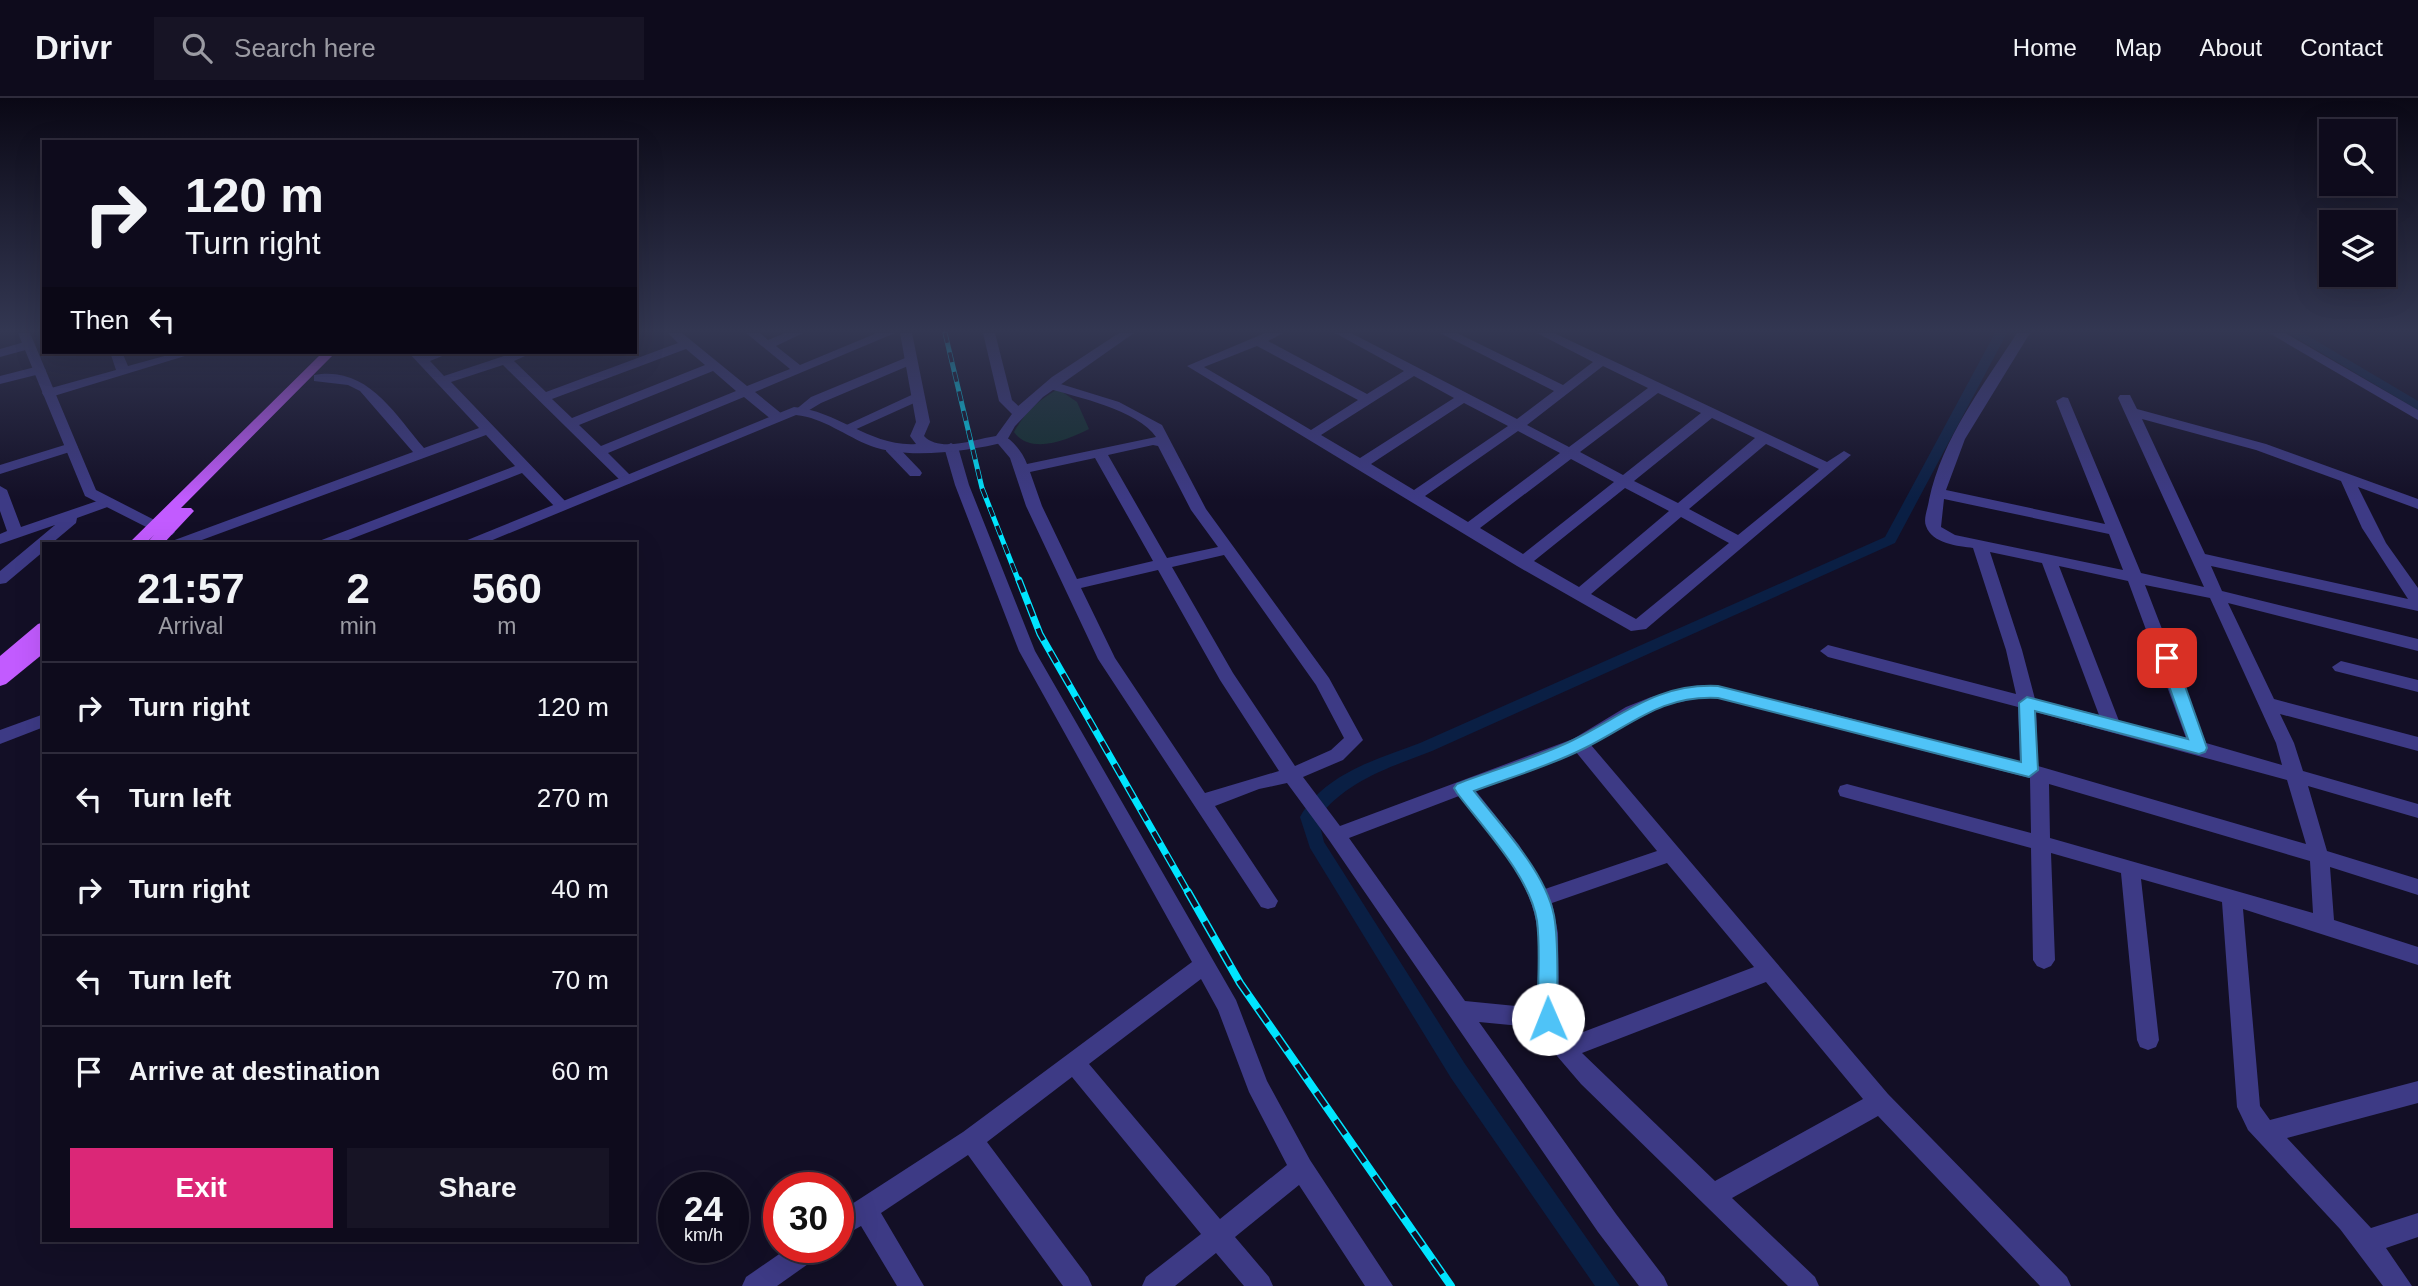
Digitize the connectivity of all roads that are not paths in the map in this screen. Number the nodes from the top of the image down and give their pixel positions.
1 (47, 388) edge
2 (65, 388) edge
3 (295, 388) edge
4 (307, 388) edge
5 (365, 388) edge
6 (450, 388) edge
7 (533, 388) edge
8 (568, 388) edge
9 (659, 388) edge
10 (741, 388) edge
11 (750, 388) edge
12 (843, 388) edge
13 (916, 388) edge
14 (1003, 388) edge
15 (1048, 388) edge
16 (1058, 388) edge
17 (1232, 388) edge
18 (1348, 388) edge
19 (1385, 388) edge
20 (1447, 388) edge
21 (1560, 388) edge
22 (1655, 388) edge
23 (1660, 388) edge
24 (1989, 388) edge
25 (2371, 388) edge
26 (1563, 390) joint
27 (744, 391) junction
28 (49, 393) junction
29 (918, 396) junction
30 (1464, 397) junction
31 (542, 398) junction
32 (1367, 400) junction
33 (2063, 401) dead end
34 (801, 411) junction
35 (1018, 412) junction
36 (1711, 412) junction
37 (2418, 416) edge
38 (777, 417) junction
39 (569, 425) junction
40 (1518, 425) junction
41 (847, 428) junction
42 (488, 429) junction
43 (1311, 436) junction
44 (1764, 438) junction
45 (1001, 439) junction
46 (1160, 441) junction
47 (71, 447) junction
48 (941, 447) junction
49 (891, 448) junction
50 (598, 452) junction
51 (1099, 453) junction
52 (422, 454) junction
53 (1572, 454) junction
54 (1844, 456) dead end
55 (1360, 465) junction
56 (525, 467) junction
57 (1829, 468) junction
58 (0, 470) edge
59 (1021, 470) junction
60 (915, 473) dead end
61 (628, 480) junction
62 (2348, 480) junction
63 (1626, 482) junction
64 (1937, 493) junction
65 (1414, 497) junction
66 (2, 499) edge
67 (108, 502) junction
68 (2418, 505) edge
69 (562, 506) junction
70 (1680, 510) junction
71 (82, 511) junction
72 (160, 529) junction
73 (1469, 529) junction
74 (2113, 530) junction
75 (16, 534) junction
76 (0, 540) edge
77 (45, 542) edge
78 (139, 542) edge
79 (155, 542) edge
80 (182, 542) edge
81 (329, 542) edge
82 (475, 542) edge
83 (1740, 542) junction
84 (42, 544) edge
85 (1980, 545) junction
86 (1226, 550) junction
87 (2199, 558) junction
88 (2049, 561) junction
89 (1523, 562) junction
90 (1161, 565) junction
91 (2136, 578) junction
92 (0, 579) edge
93 (1071, 585) junction
94 (2215, 594) junction
95 (1580, 595) junction
96 (2418, 600) edge
97 (2418, 606) edge
98 (42, 630) edge
99 (2418, 645) edge
100 (39, 650) edge
101 (1828, 651) dead end
102 (0, 665) edge
103 (2341, 667) dead end
104 (0, 680) edge
105 (2418, 686) edge
106 (2027, 703) junction
107 (2267, 704) junction
108 (42, 721) edge
109 (2112, 725) junction
110 (0, 737) edge
111 (1579, 744) junction
112 (2418, 744) edge
113 (2199, 748) junction
114 (2034, 771) junction
115 (2294, 774) junction
116 (1291, 775) junction
117 (1463, 788) junction
118 (1847, 791) dead end
119 (1202, 800) junction
120 (2418, 811) edge
121 (1336, 835) junction
122 (2041, 842) junction
123 (1671, 853) junction
124 (2319, 855) junction
125 (2130, 868) junction
126 (2418, 887) edge
127 (2232, 897) junction
128 (1540, 899) junction
129 (1268, 901) dead end
130 (2324, 924) junction
131 (2418, 956) edge
132 (2044, 960) dead end
133 (1204, 965) junction
134 (1769, 971) junction
135 (1456, 1010) junction
136 (1548, 1019) junction
137 (2148, 1040) dead end
138 (1565, 1049) junction
139 (1074, 1063) junction
140 (2418, 1092) edge
141 (1880, 1102) junction
142 (2266, 1132) junction
143 (971, 1140) junction
144 (1302, 1168) junction
145 (1712, 1196) junction
146 (864, 1209) junction
147 (854, 1216) edge
148 (2418, 1225) edge
149 (1219, 1237) junction
150 (2365, 1242) junction
151 (787, 1263) edge
152 (754, 1286) edge
153 (911, 1286) edge
154 (1079, 1286) edge
155 (1155, 1286) edge
156 (1259, 1286) edge
157 (1380, 1286) edge
158 (1655, 1286) edge
159 (1806, 1286) edge
160 (2058, 1286) edge
161 (2399, 1286) edge

1 - 28 street
2 - 28 street
3 - 72 main road
4 - 72 main road
5 - 52 street
6 - 42 street
7 - 31 street
8 - 31 street
9 - 39 street
10 - 27 street
11 - 27 street
12 - 34 street
13 - 29 street
14 - 35 street
15 - 35 street
16 - 46 street
17 - 43 street
18 - 32 street
19 - 32 street
20 - 30 street
21 - 26 street
22 - 53 street
23 - 36 street
24 - 64 street
25 - 37 street
26 - 40 street
27 - 38 street
27 - 50 street
28 - 47 street
29 - 41 street
29 - 48 street
30 - 40 street
30 - 55 street
31 - 39 street
32 - 43 street
33 - 74 street
34 - 38 street
34 - 41 street
35 - 45 street
36 - 44 street
36 - 63 street
38 - 61 street
39 - 50 street
40 - 53 street
40 - 65 street
41 - 49 street
42 - 52 street
42 - 56 street
43 - 55 street
44 - 57 street
44 - 70 street
45 - 48 street
45 - 59 street
46 - 51 street
46 - 86 street
47 - 58 street
47 - 67 street
48 - 49 street
48 - 133 street
49 - 60 street
50 - 61 street
51 - 59 street
51 - 90 street
52 - 80 street
53 - 63 street
53 - 73 street
54 - 57 street
55 - 65 street
56 - 69 street
56 - 81 street
57 - 83 street
59 - 93 street
61 - 69 street
62 - 68 street
62 - 87 street
62 - 96 street
63 - 70 street
63 - 89 street
64 - 74 street
64 - 85 street
65 - 73 street
66 - 75 street
67 - 71 street
67 - 72 street
69 - 82 street
70 - 83 street
70 - 95 street
71 - 75 street
71 - 77 street
72 - 78 main road
72 - 79 main road
73 - 89 street
74 - 91 street
75 - 76 street
83 - 95 street
84 - 92 street
85 - 88 street
85 - 106 street
86 - 90 street
86 - 116 street
87 - 94 street
87 - 97 street
88 - 91 street
88 - 109 street
89 - 95 street
90 - 93 street
90 - 116 street
91 - 94 street
91 - 113 street
93 - 119 street
94 - 99 street
94 - 107 street
98 - 102 main road
100 - 104 main road
101 - 106 street
103 - 105 street
106 - 109 street
106 - 114 street
107 - 112 street
107 - 115 street
108 - 110 street
109 - 113 street
111 - 114 street
111 - 117 street
111 - 123 street
113 - 115 street
114 - 122 street
114 - 124 street
115 - 120 street
115 - 124 street
116 - 119 street
116 - 121 street
117 - 121 street
117 - 128 street
118 - 122 street
119 - 129 street
121 - 135 street
122 - 125 street
122 - 132 street
123 - 128 street
123 - 134 street
124 - 126 street
124 - 130 street
125 - 127 street
125 - 137 street
127 - 130 street
127 - 142 street
128 - 136 street
130 - 131 street
133 - 139 street
133 - 144 street
134 - 138 street
134 - 141 street
135 - 136 street
135 - 158 street
136 - 138 street
138 - 145 street
139 - 143 street
139 - 149 street
140 - 142 street
141 - 145 street
141 - 160 street
142 - 150 street
143 - 146 street
143 - 154 street
144 - 149 street
144 - 157 street
145 - 159 street
146 - 147 street
146 - 153 street
148 - 150 street
149 - 155 street
149 - 156 street
150 - 161 street
151 - 152 street

